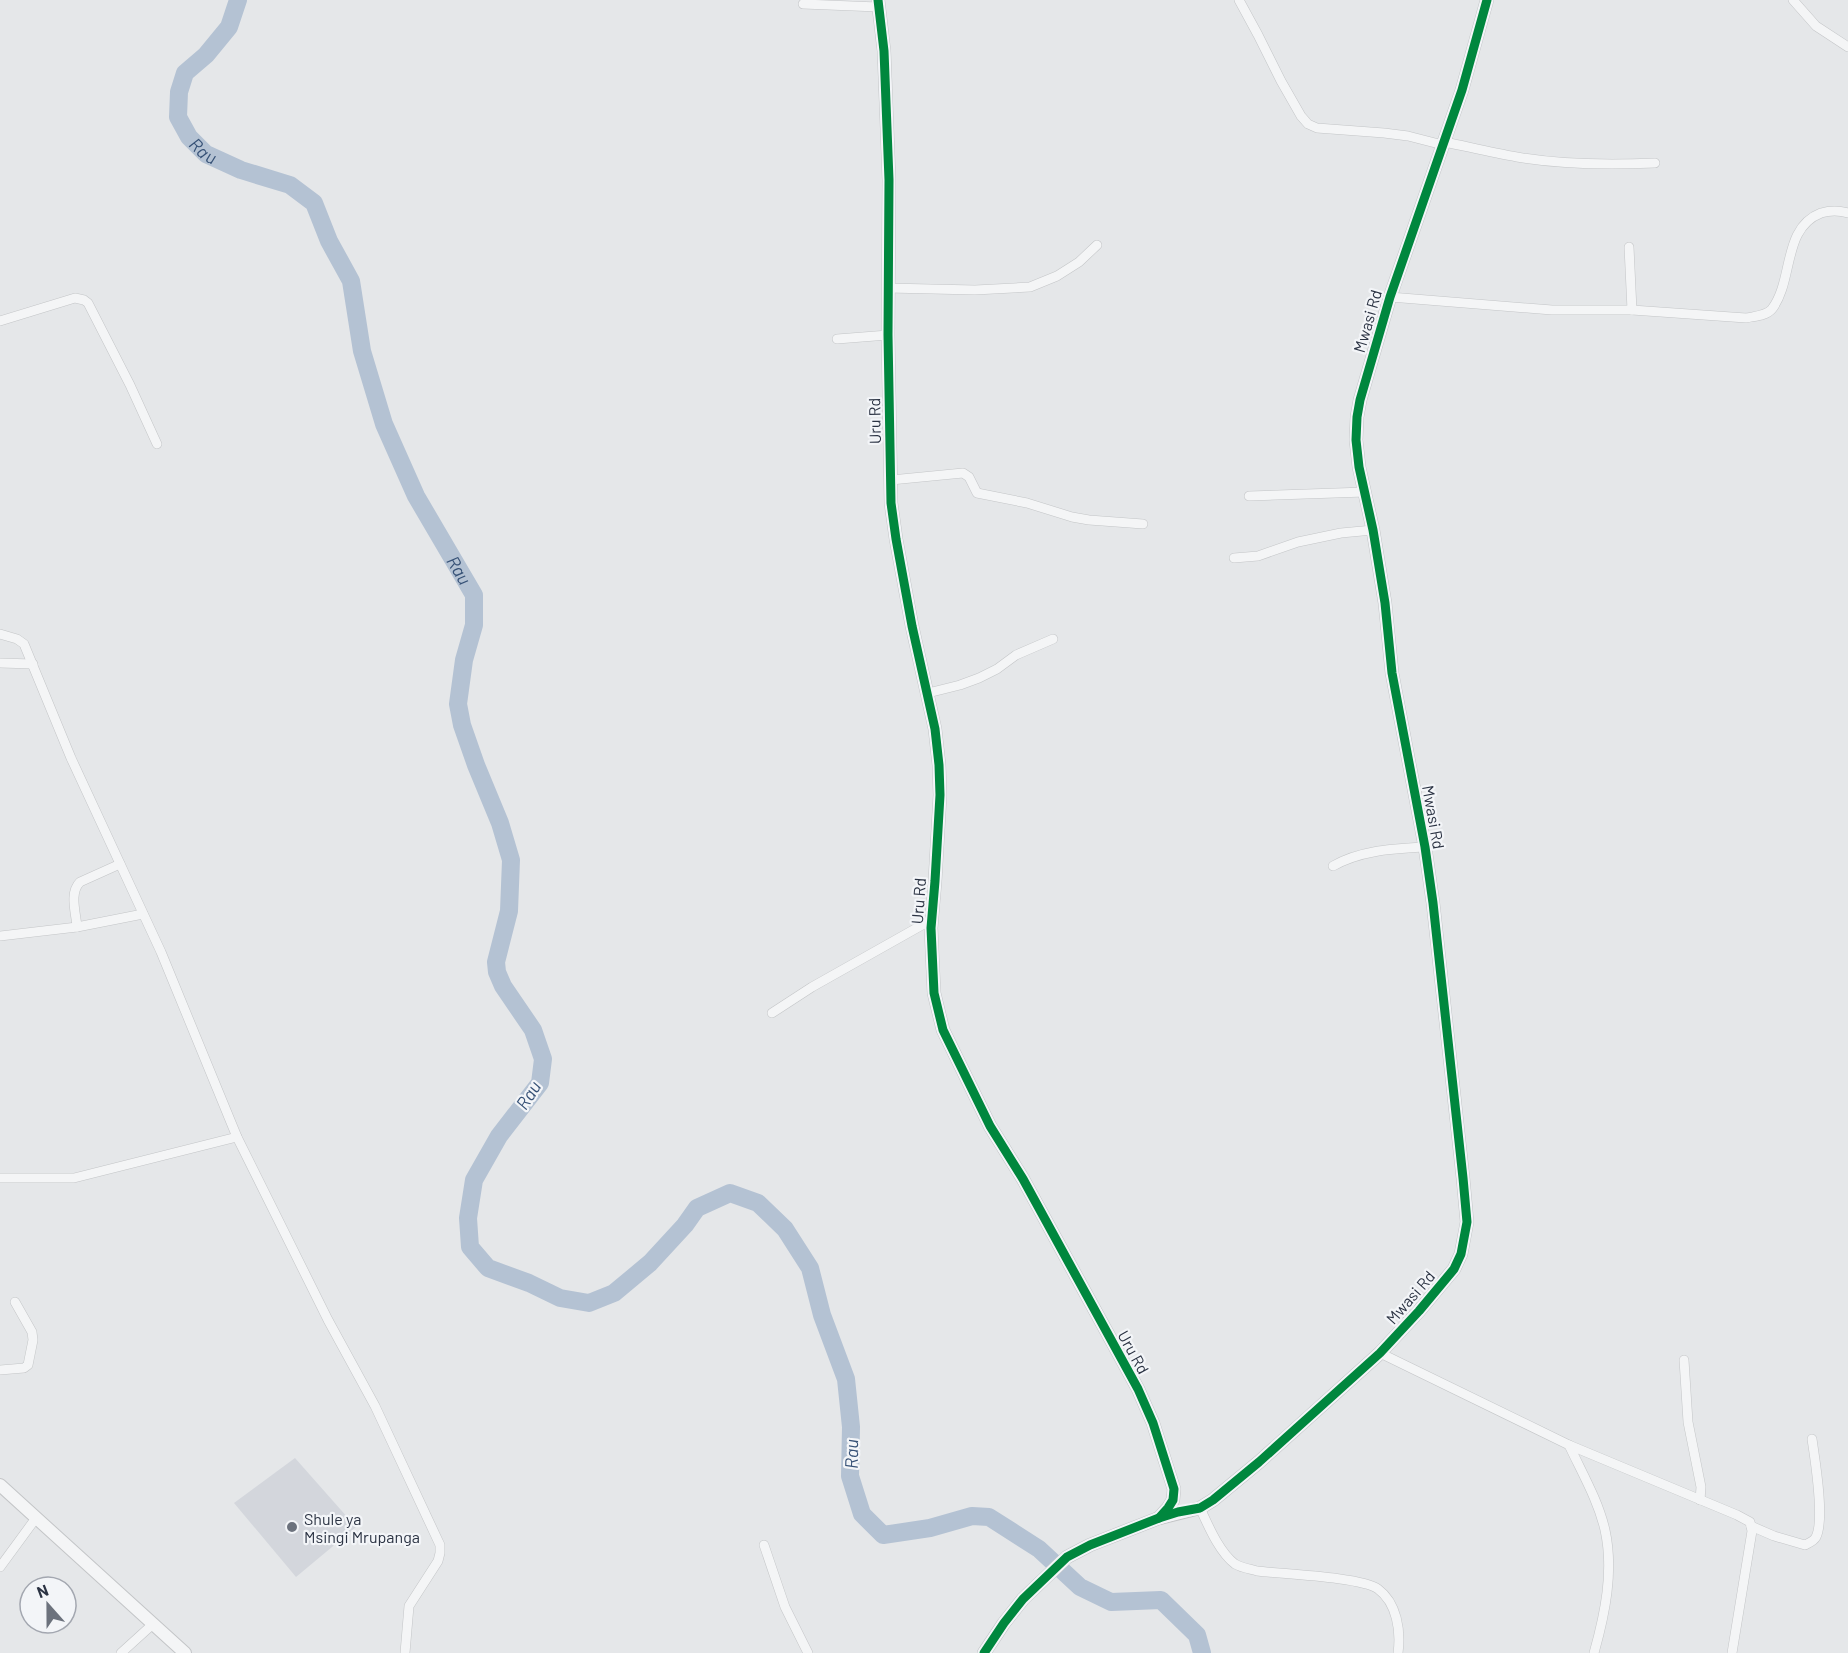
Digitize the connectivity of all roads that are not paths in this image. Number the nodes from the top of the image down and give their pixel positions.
1 (1239, 0) edge
2 (1487, 0) edge
3 (1793, 0) edge
4 (878, 3) edge
5 (803, 4) dead end
6 (1848, 47) edge
7 (1444, 144) junction
8 (1655, 163) dead end
9 (1848, 213) edge
10 (1097, 245) dead end
11 (1629, 247) dead end
12 (888, 288) junction
13 (1390, 297) junction
14 (1632, 310) junction
15 (0, 321) edge
16 (888, 334) junction
17 (837, 339) dead end
18 (157, 444) dead end
19 (891, 480) junction
20 (1365, 492) junction
21 (1249, 496) dead end
22 (1143, 524) dead end
23 (1373, 530) junction
24 (1234, 558) dead end
25 (0, 634) edge
26 (1053, 639) dead end
27 (0, 663) edge
28 (33, 664) junction
29 (928, 693) junction
30 (1425, 848) junction
31 (120, 864) junction
32 (1333, 866) dead end
33 (143, 914) junction
34 (932, 920) junction
35 (77, 927) junction
36 (0, 936) edge
37 (772, 1013) dead end
38 (237, 1137) junction
39 (0, 1179) edge
40 (15, 1302) dead end
41 (1380, 1353) junction
42 (1684, 1360) dead end
43 (0, 1371) edge
44 (1812, 1439) dead end
45 (1569, 1445) junction
46 (0, 1485) edge
47 (1700, 1500) junction
48 (1200, 1508) junction
49 (36, 1518) junction
50 (1159, 1518) junction
51 (1751, 1526) junction
52 (764, 1545) dead end
53 (0, 1567) edge
54 (153, 1624) junction
55 (121, 1653) edge
56 (185, 1653) edge
57 (405, 1653) edge
58 (808, 1653) edge
59 (984, 1653) edge
60 (1398, 1653) edge
61 (1594, 1653) edge
62 (1732, 1653) edge

1 - 7 street
2 - 7 street, Mwasi Rd
3 - 6 street
4 - 5 street
4 - 12 street, Uru Rd
7 - 8 street
7 - 13 street, Mwasi Rd
9 - 14 street
10 - 12 street
11 - 14 street
12 - 16 street, Uru Rd
13 - 14 street
13 - 20 street, Mwasi Rd
15 - 18 street
16 - 17 street
16 - 19 street, Uru Rd
19 - 22 street
19 - 29 street, Uru Rd
20 - 21 street
20 - 23 street, Mwasi Rd
23 - 24 street
23 - 30 street, Mwasi Rd
25 - 28 street
26 - 29 street
27 - 28 street
28 - 31 street
29 - 34 street, Uru Rd
30 - 32 street
30 - 41 street, Mwasi Rd
31 - 33 street
31 - 35 street
33 - 35 street
33 - 38 street
34 - 37 street
34 - 50 street, Uru Rd
35 - 36 street
38 - 39 street
38 - 57 street
40 - 43 street
41 - 45 street
41 - 48 street, Mwasi Rd
42 - 47 street
44 - 51 street
45 - 47 street
45 - 61 street
46 - 49 street
47 - 51 street
48 - 50 street, Mwasi Rd
48 - 60 street
49 - 53 street
49 - 54 street
50 - 59 street
51 - 62 street
52 - 58 street
54 - 55 street
54 - 56 street

